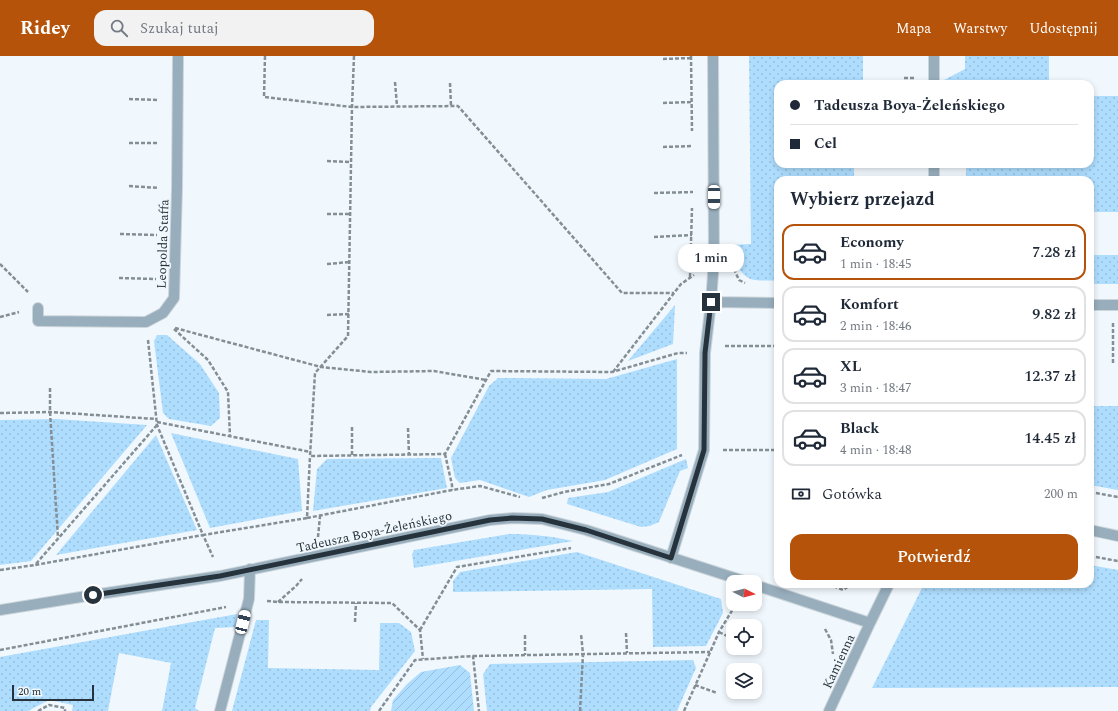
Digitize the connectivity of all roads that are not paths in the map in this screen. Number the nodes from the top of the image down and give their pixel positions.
1 (178, 56) edge
2 (713, 56) edge
3 (934, 56) edge
4 (934, 80) edge
5 (711, 302) junction
6 (774, 303) edge
7 (1094, 305) edge
8 (1118, 305) edge
9 (38, 308) road end
10 (1094, 531) edge
11 (1118, 536) edge
12 (671, 558) junction
13 (250, 569) junction
14 (726, 575) edge
15 (762, 587) edge
16 (887, 588) edge
17 (0, 610) edge
18 (870, 623) junction
19 (220, 711) edge
20 (829, 711) edge

1 - 9 street, Leopolda Staffa
2 - 5 street
3 - 4 street
5 - 6 street
5 - 12 street
7 - 8 street
10 - 11 street
12 - 13 street, Tadeusza Boya-Żeleńskiego
12 - 14 street, Tadeusza Boya-Żeleńskiego
13 - 17 street, Tadeusza Boya-Żeleńskiego
13 - 19 street
15 - 18 street
16 - 18 street
18 - 20 street, Kamienna

